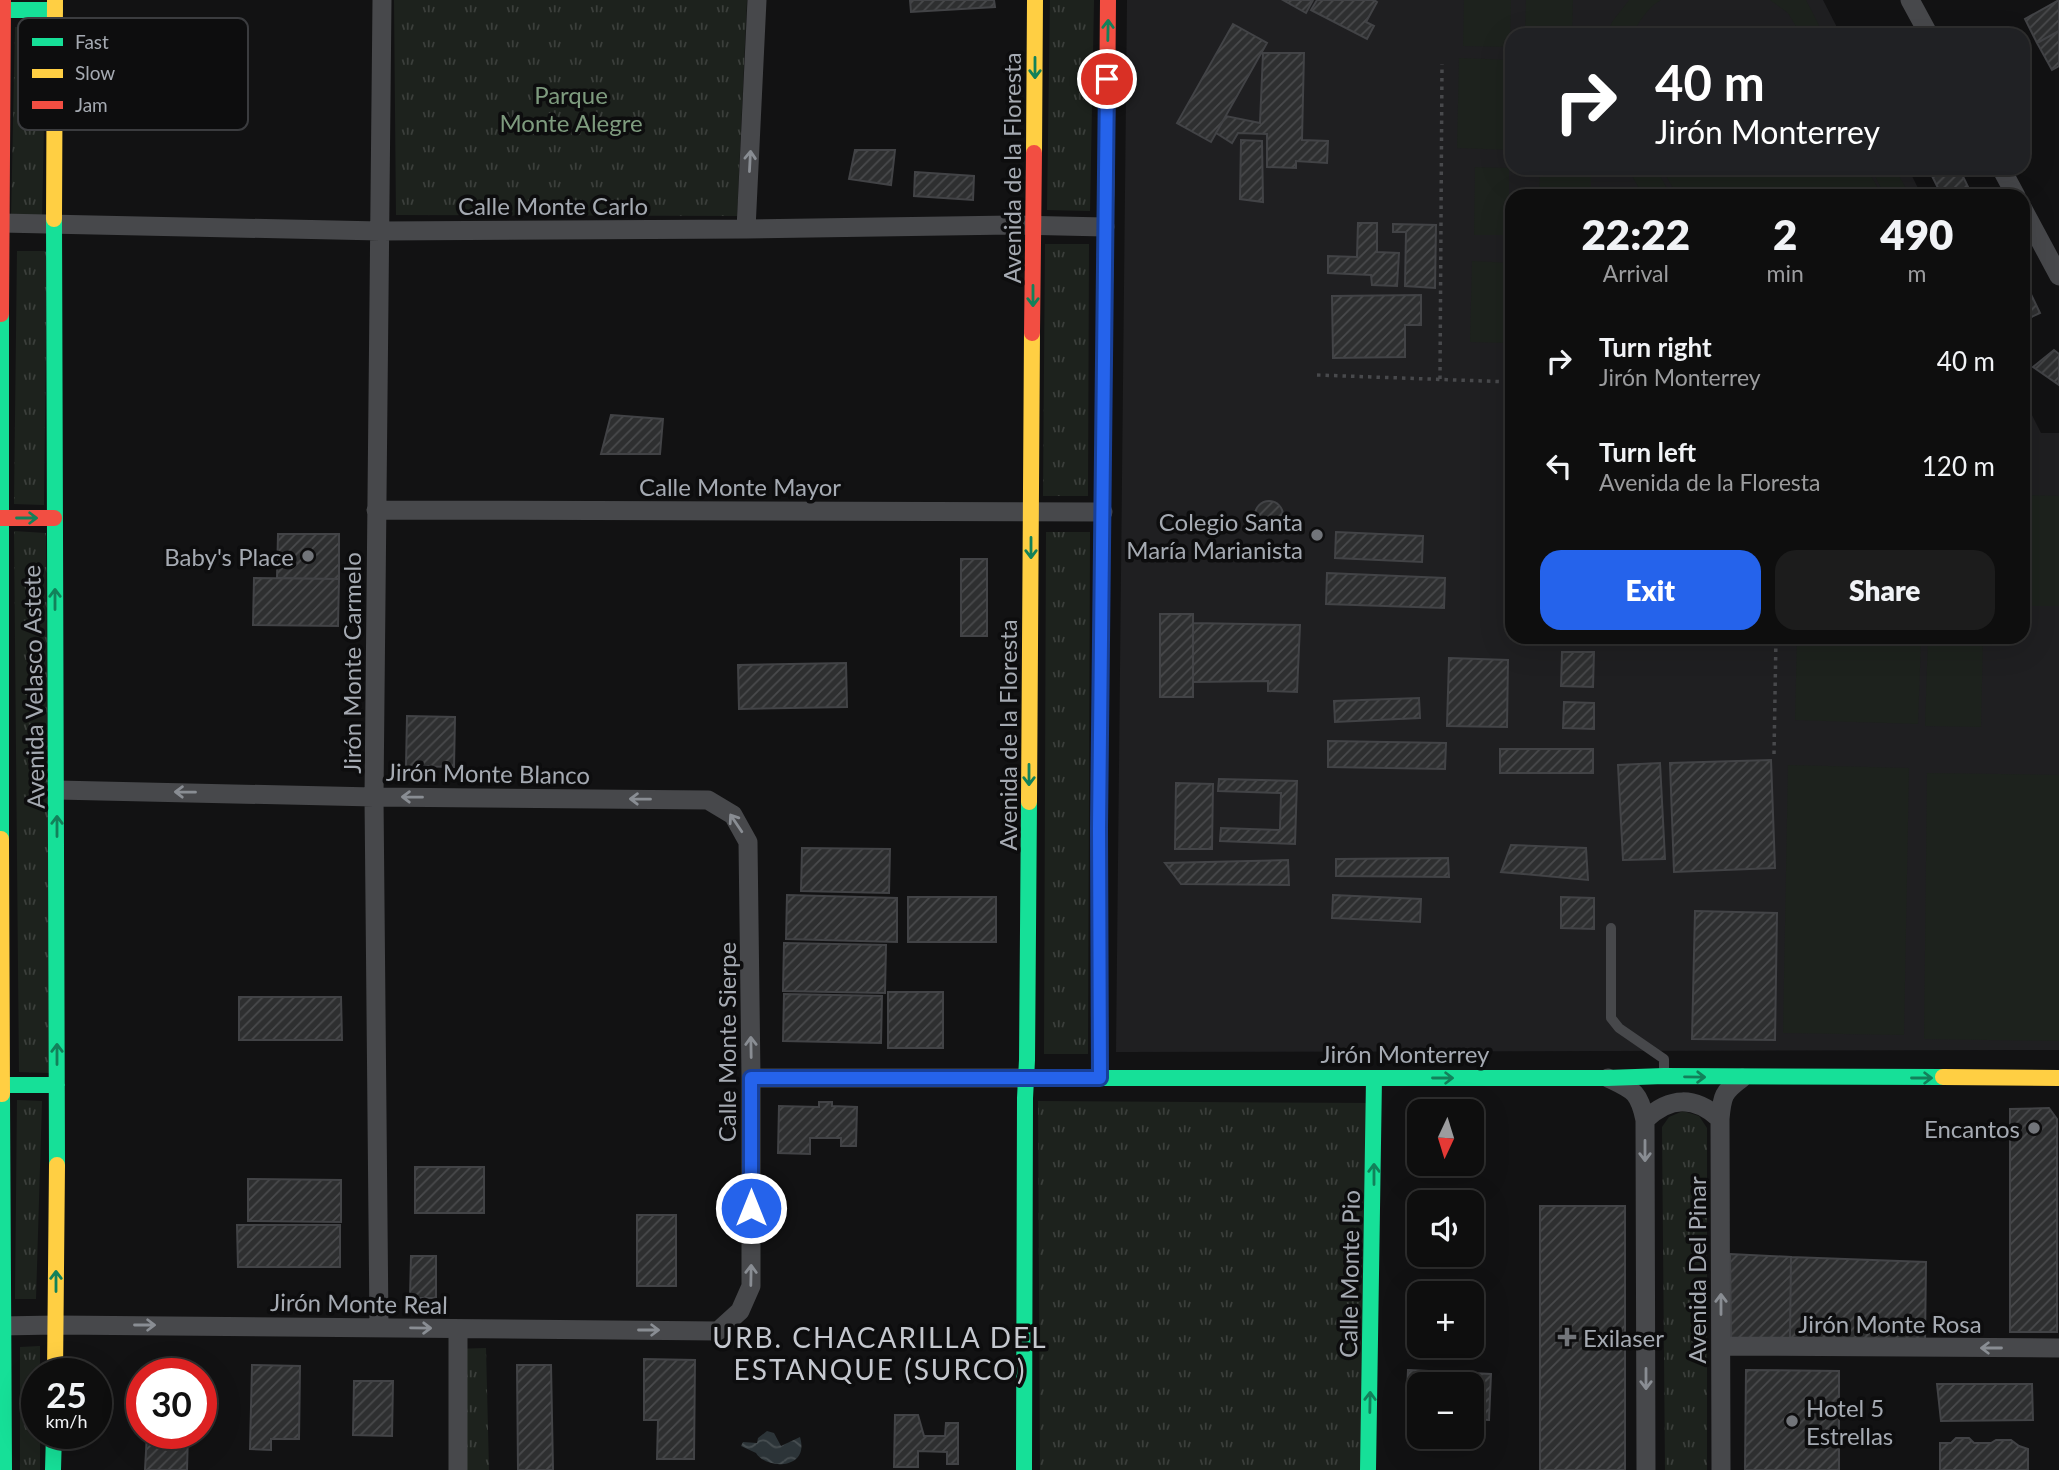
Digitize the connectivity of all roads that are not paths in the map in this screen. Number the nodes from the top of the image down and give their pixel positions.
1 (382, 0) edge
2 (757, 0) edge
3 (1035, 0) edge
4 (1108, 0) edge
5 (1910, 0) edge
6 (3, 5) edge
7 (55, 5) edge
8 (1925, 28) edge
9 (1, 102) edge
10 (54, 130) edge
11 (1, 134) edge
12 (2030, 222) edge
13 (1, 223) edge
14 (53, 224) junction
15 (1034, 226) junction
16 (1105, 227) junction
17 (746, 229) junction
18 (380, 231) junction
19 (2059, 276) edge
20 (376, 510) junction
21 (1031, 512) junction
22 (1103, 512) junction
23 (0, 518) edge
24 (54, 518) junction
25 (57, 790) junction
26 (1, 795) edge
27 (374, 797) junction
28 (708, 800) joint
29 (1611, 928) dead end
30 (1664, 1076) junction
31 (751, 1078) junction
32 (1027, 1078) junction
33 (1100, 1078) junction
34 (1374, 1078) junction
35 (1607, 1078) junction
36 (1742, 1078) junction
37 (2059, 1078) edge
38 (2, 1085) junction
39 (57, 1085) junction
40 (1720, 1119) junction
41 (1645, 1120) junction
42 (56, 1325) junction
43 (1, 1326) edge
44 (379, 1327) junction
45 (458, 1329) junction
46 (718, 1331) joint
47 (1721, 1346) junction
48 (2059, 1348) edge
49 (55, 1358) edge
50 (54, 1449) edge
51 (4, 1470) edge
52 (53, 1470) edge
53 (458, 1470) edge
54 (1024, 1470) edge
55 (1368, 1470) edge
56 (1646, 1470) edge
57 (1721, 1470) edge

1 - 18 street, Jirón Monte Carmelo
17 -> 2 street
3 -> 15 street, Avenida de la Floresta
16 -> 4 street
5 - 8 street
6 - 7 street
6 - 9 street, Avenida Velasco Astete
9 - 11 street, Avenida Velasco Astete
10 - 14 street, Avenida Velasco Astete
11 - 13 street, Avenida Velasco Astete
12 - 19 street
13 - 14 street, Calle Monte Carlo
13 - 23 street, Avenida Velasco Astete
14 - 18 street, Calle Monte Carlo
14 - 24 street, Avenida Velasco Astete
15 - 16 street, Calle Monte Carlo
15 - 17 street, Calle Monte Carlo
15 -> 21 street, Avenida de la Floresta
16 - 22 street
17 - 18 street, Calle Monte Carlo
18 - 20 street, Jirón Monte Carmelo
20 - 21 street, Calle Monte Mayor
20 - 27 street, Jirón Monte Carmelo
21 - 22 street, Calle Monte Mayor
21 -> 32 street, Avenida de la Floresta
22 - 33 street
23 -> 24 street
23 - 26 street, Avenida Velasco Astete
25 -> 24 street, Avenida Velasco Astete
27 -> 25 street, Jirón Monte Blanco
39 -> 25 street, Avenida Velasco Astete
26 - 38 street, Avenida Velasco Astete
28 -> 27 street, Jirón Monte Blanco
27 - 44 street, Jirón Monte Carmelo
31 -> 28 street, Calle Monte Sierpe
29 - 30 lane
30 - 35 street, Jirón Monterrey
30 -> 36 street, Jirón Monterrey
31 - 32 street, Jirón Monterrey
46 -> 31 street, Calle Monte Sierpe
32 - 33 street, Jirón Monterrey
32 - 54 street, Avenida de la Floresta
33 - 34 street, Jirón Monterrey
34 -> 35 street, Jirón Monterrey
55 -> 34 street, Calle Monte Pio
35 - 41 street, Avenida Del Pinar
36 -> 37 street, Jirón Monterrey
36 - 40 street, Avenida Del Pinar
38 - 39 street
38 - 43 street, Avenida Velasco Astete
42 -> 39 street, Avenida Velasco Astete
40 - 41 street
47 -> 40 street, Avenida Del Pinar
41 -> 56 street, Avenida Del Pinar
42 - 43 street, Jirón Monte Real
42 -> 44 street, Jirón Monte Real
42 - 49 street, Avenida Velasco Astete
43 - 51 street, Avenida Velasco Astete
44 -> 45 street, Jirón Monte Real
45 -> 46 street, Jirón Monte Real
45 - 53 street
48 -> 47 street, Jirón Monte Rosa
47 - 57 street, Avenida Del Pinar
50 - 52 street

